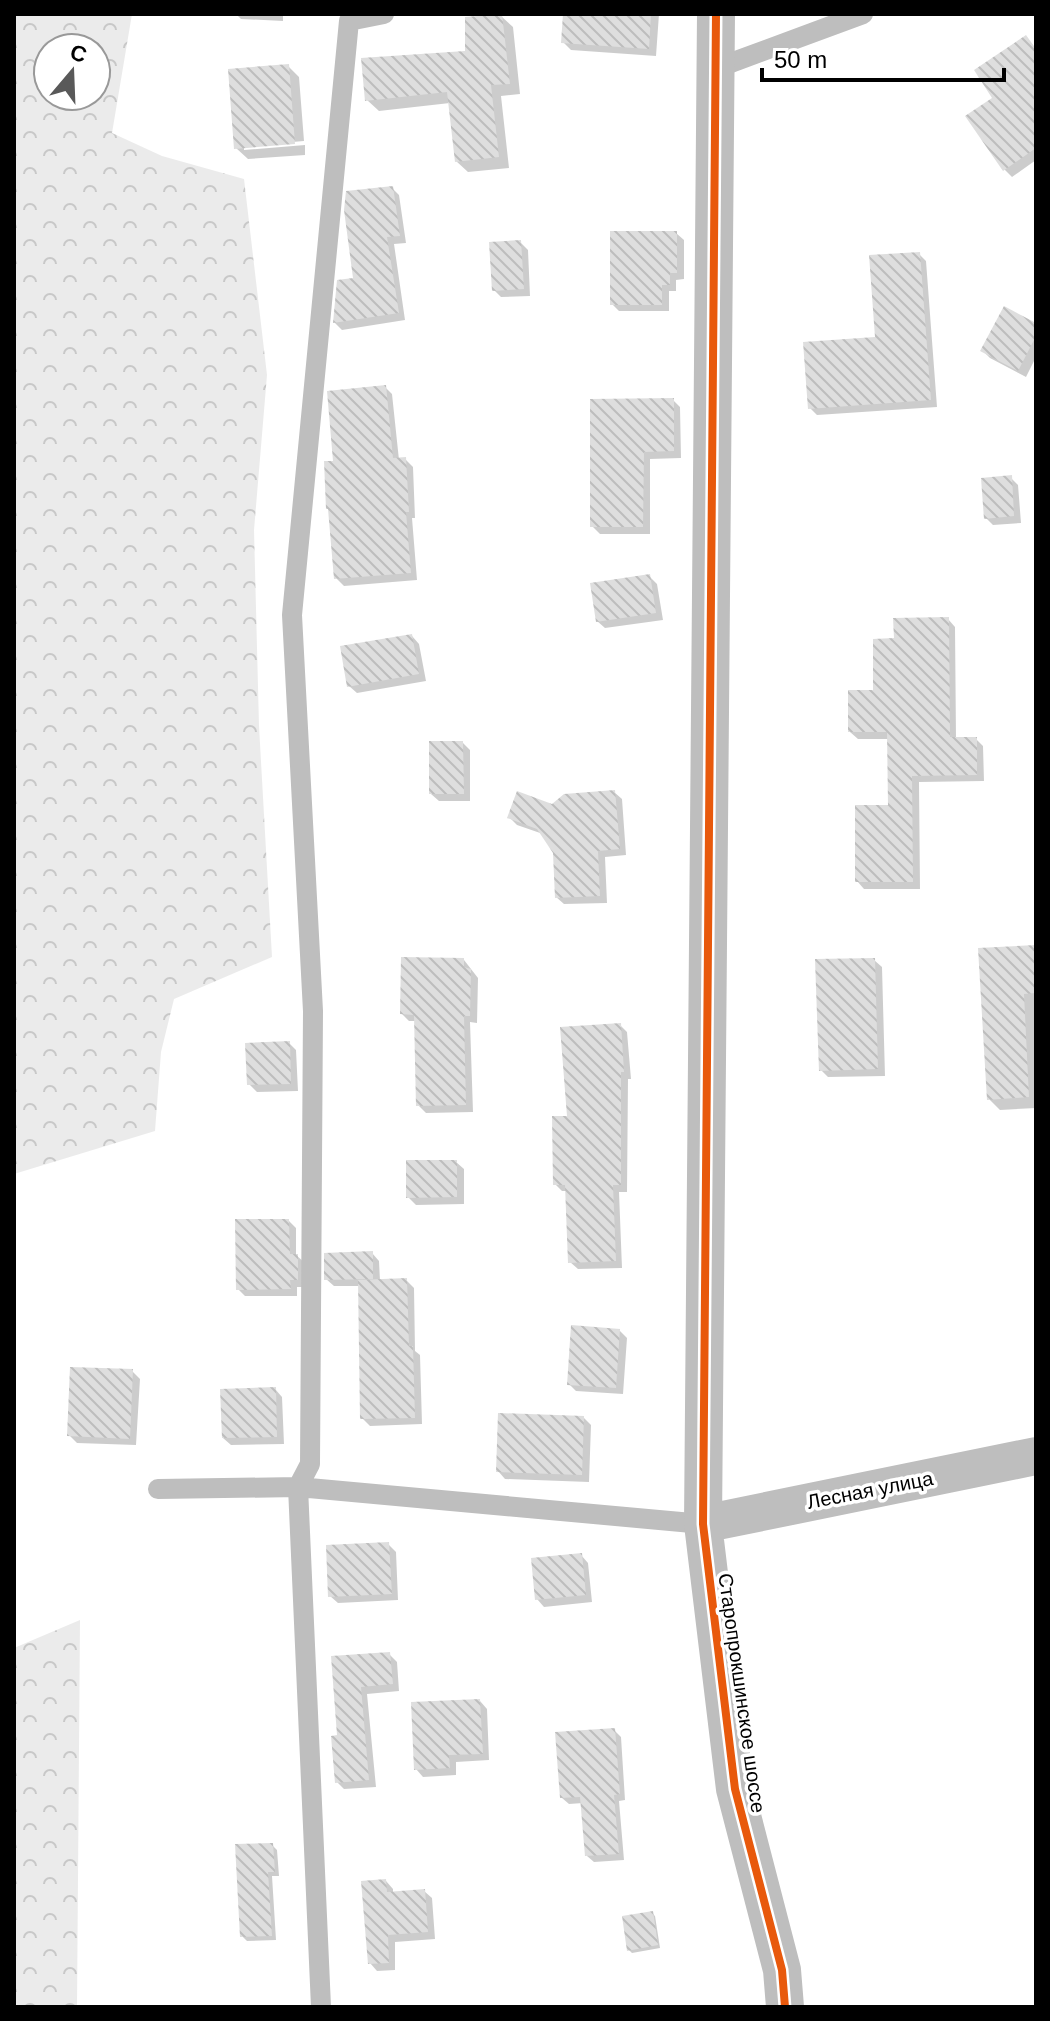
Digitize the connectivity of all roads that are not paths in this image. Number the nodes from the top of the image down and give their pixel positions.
1 (384, 14) edge
2 (716, 14) edge
3 (863, 14) edge
4 (717, 68) junction
5 (1036, 1456) edge
6 (298, 1487) junction
7 (158, 1489) dead end
8 (703, 1524) junction
9 (321, 2007) edge
10 (785, 2007) edge

1 - 6 lane
2 - 4 street, Старопрокшинское шоссе
3 - 4 lane
4 - 8 street, Старопрокшинское шоссе
5 - 8 street, Лесная улица
6 - 7 lane
6 - 8 lane
6 - 9 lane
8 - 10 street, Старопрокшинское шоссе

